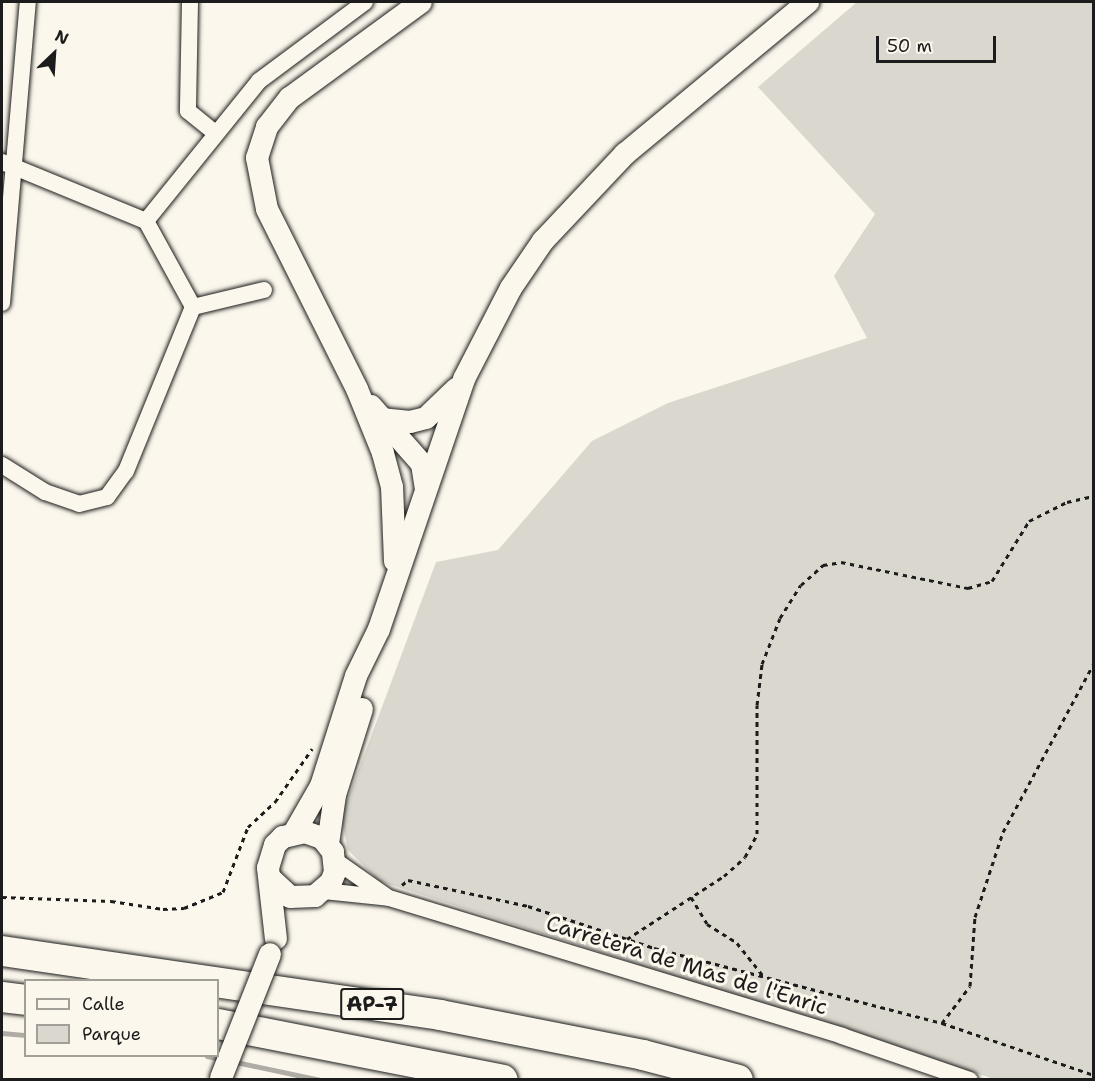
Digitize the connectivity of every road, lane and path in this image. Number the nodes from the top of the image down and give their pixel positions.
1 (28, 2) edge
2 (190, 2) edge
3 (365, 2) edge
4 (420, 2) edge
5 (808, 2) edge
6 (216, 134) junction
7 (8, 166) edge
8 (147, 221) junction
9 (264, 290) dead end
10 (2, 303) edge
11 (193, 307) junction
12 (464, 379) junction
13 (357, 389) junction
14 (381, 419) junction
15 (2, 465) edge
16 (426, 488) junction
17 (1094, 496) edge
18 (395, 578) junction
19 (379, 629) junction
20 (1094, 663) edge
21 (312, 748) dead end
22 (294, 833) junction
23 (332, 852) junction
24 (272, 880) junction
25 (315, 895) junction
26 (2, 897) edge
27 (691, 897) junction
28 (389, 898) junction
29 (627, 939) junction
30 (273, 947) junction
31 (2, 951) edge
32 (765, 978) junction
33 (194, 979) edge
34 (219, 983) edge
35 (2, 997) edge
36 (24, 1000) edge
37 (219, 1023) edge
38 (942, 1023) junction
39 (1094, 1075) edge
40 (221, 1079) edge
41 (503, 1080) edge
42 (738, 1080) edge
43 (970, 1080) edge

1 - 7 street
2 - 6 street
3 - 6 street
4 - 13 main road
5 - 12 main road
6 - 8 street
7 - 8 street
7 - 10 street
8 - 11 street
9 - 11 street
11 - 15 street
12 - 14 main road
12 - 16 main road
13 - 14 main road
13 - 18 main road
14 - 16 main road
16 - 18 main road
17 - 27 path
18 - 19 main road
19 - 22 main road
19 - 23 main road
20 - 38 path
21 - 26 path
22 - 23 main road
22 - 24 main road
23 - 25 main road
23 - 28 street
24 - 25 main road
24 - 30 main road
25 - 28 street
25 - 30 main road
27 - 29 path
27 - 32 path
28 - 29 path
28 - 43 street, Carretera de Mas de l'Enric
29 - 32 path
30 - 40 main road, bridge
31 - 33 highway, AP-7
32 - 38 path
34 - 42 highway, AP-7
35 - 36 highway
37 - 41 highway, AP-7
38 - 39 path

